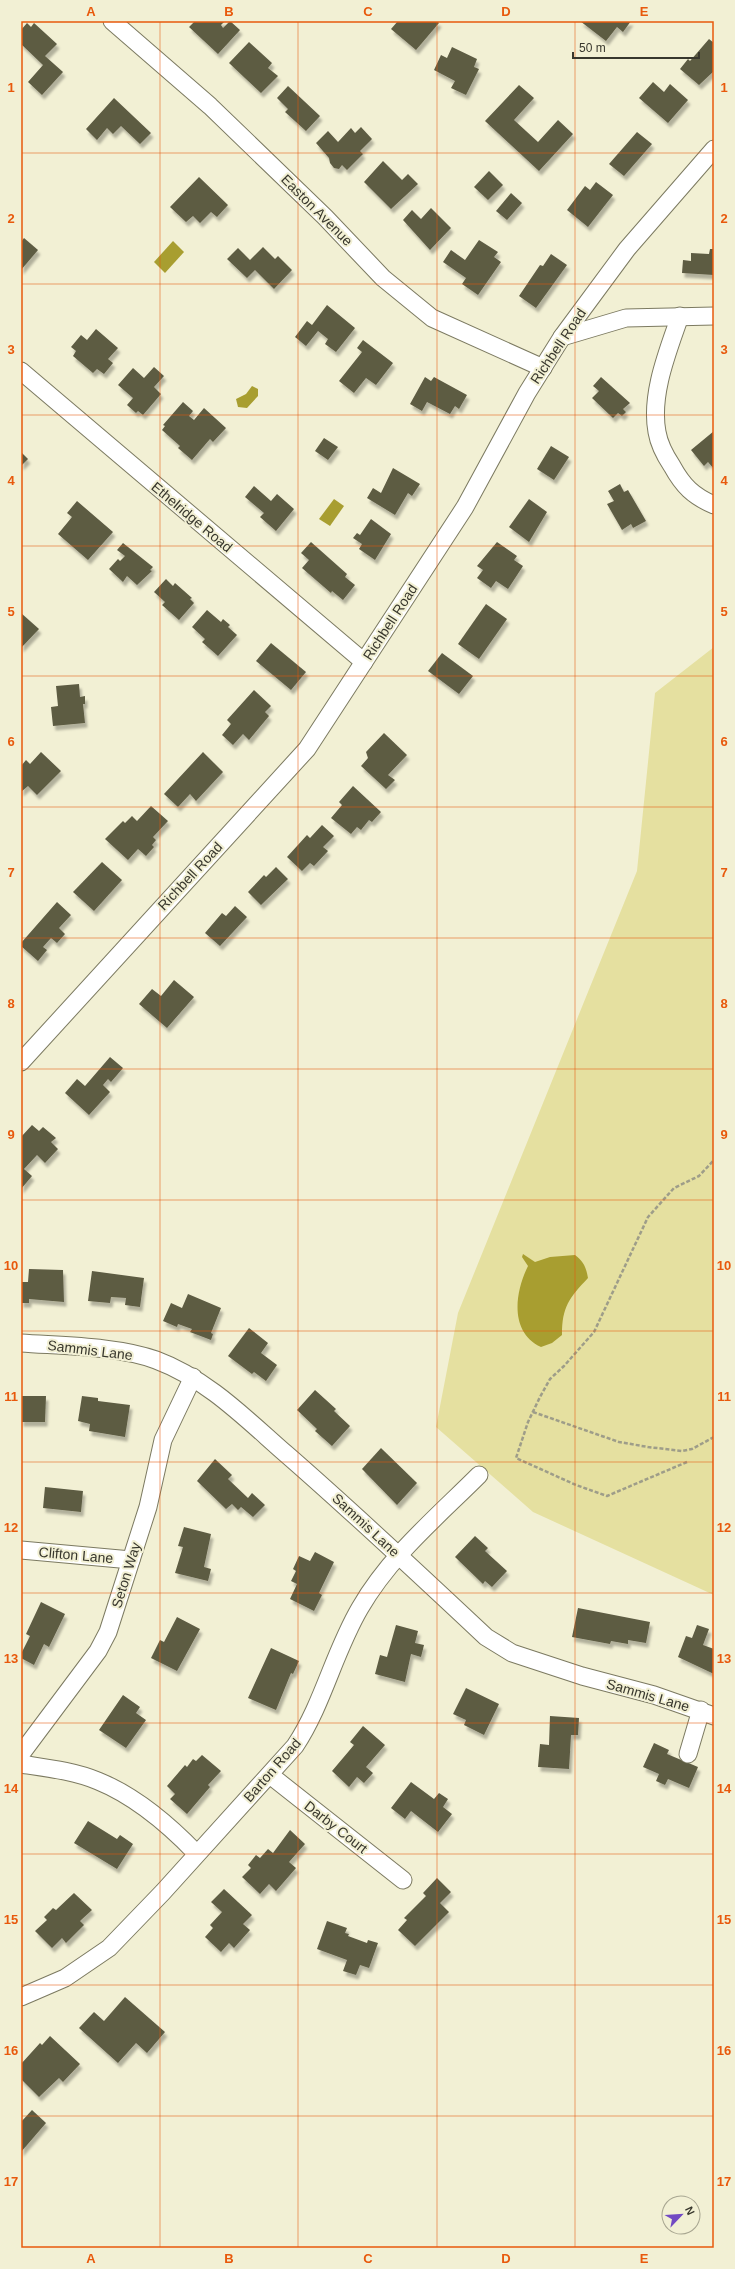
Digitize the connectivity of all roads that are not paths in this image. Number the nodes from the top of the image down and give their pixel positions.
1 (112, 21) edge
2 (714, 149) edge
3 (680, 316) junction
4 (714, 316) edge
5 (562, 337) junction
6 (543, 368) junction
7 (21, 371) edge
8 (714, 504) edge
9 (364, 662) junction
10 (21, 1062) edge
11 (21, 1343) edge
12 (193, 1377) junction
13 (479, 1475) dead end
14 (21, 1550) edge
15 (398, 1555) junction
16 (131, 1560) junction
17 (707, 1713) edge
18 (21, 1754) edge
19 (688, 1754) dead end
20 (21, 1764) edge
21 (270, 1775) junction
22 (196, 1853) junction
23 (403, 1880) dead end
24 (21, 1997) edge

1 - 6 street, Easton Avenue
2 - 5 street, Richbell Road
3 - 4 street
3 - 5 street
3 - 8 street
5 - 6 street, Richbell Road
6 - 9 street, Richbell Road
7 - 9 street, Ethelridge Road
9 - 10 street, Richbell Road
11 - 12 street, Sammis Lane
12 - 15 street, Sammis Lane
12 - 16 street, Seton Way
13 - 15 street, Barton Road
14 - 16 street, Clifton Lane
15 - 17 street, Sammis Lane
15 - 21 street, Barton Road
16 - 18 street, Seton Way
17 - 19 street
20 - 22 street
21 - 22 street, Barton Road
21 - 23 street, Darby Court
22 - 24 street, Barton Road

